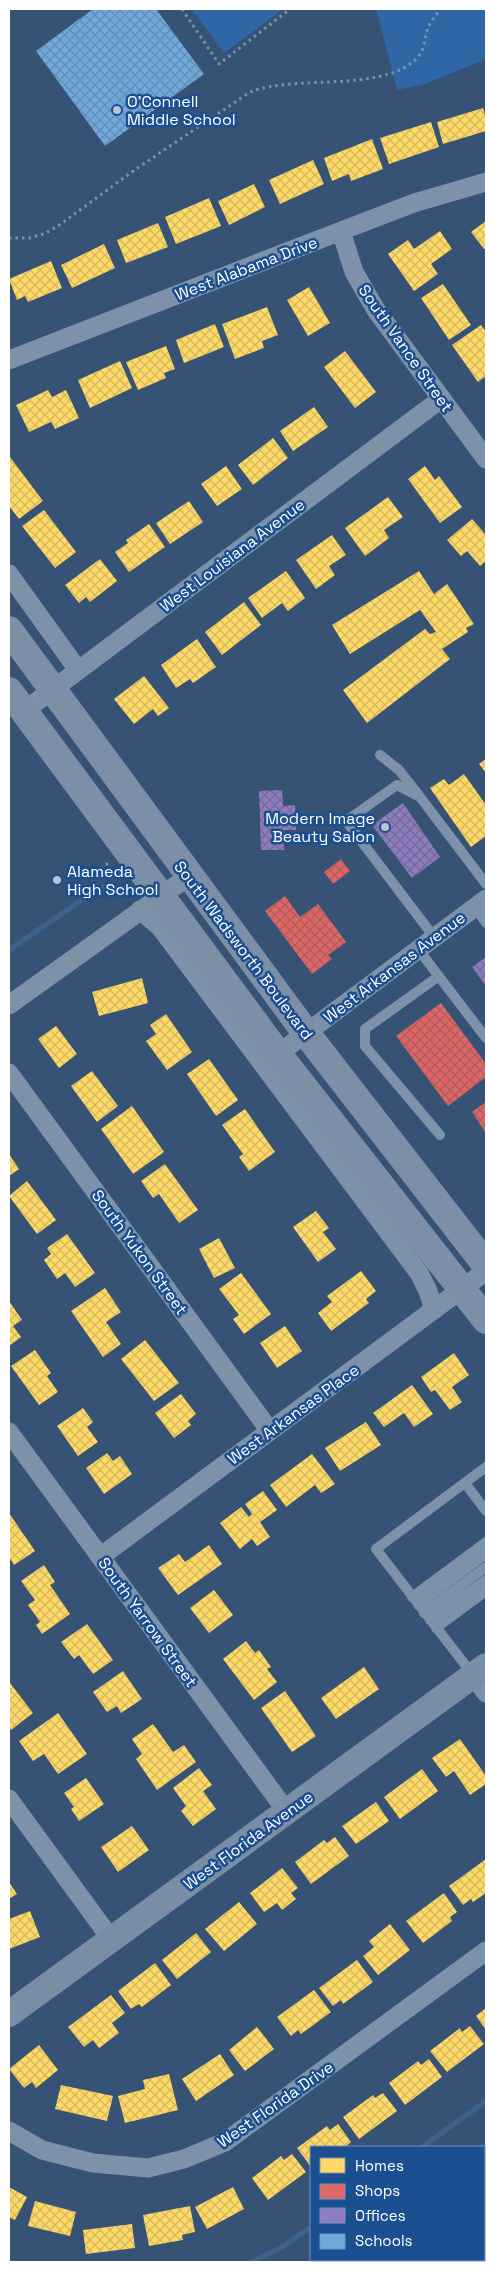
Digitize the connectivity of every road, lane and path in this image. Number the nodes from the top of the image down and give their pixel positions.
1 (182, 9) edge
2 (290, 9) edge
3 (440, 9) edge
4 (486, 182) edge
5 (340, 231) junction
6 (9, 238) edge
7 (9, 360) edge
8 (441, 400) junction
9 (486, 459) edge
10 (9, 574) edge
11 (9, 630) edge
12 (78, 670) junction
13 (53, 690) junction
14 (16, 701) edge
15 (380, 755) dead end
16 (420, 797) junction
17 (189, 876) junction
18 (486, 884) edge
19 (151, 903) junction
20 (481, 903) edge
21 (486, 923) edge
22 (434, 937) junction
23 (418, 949) junction
24 (438, 976) junction
25 (9, 1005) edge
26 (306, 1033) junction
27 (486, 1038) edge
28 (278, 1054) junction
29 (9, 1073) edge
30 (440, 1135) dead end
31 (486, 1265) edge
32 (486, 1271) edge
33 (462, 1289) junction
34 (434, 1310) junction
35 (486, 1320) edge
36 (270, 1431) junction
37 (9, 1432) edge
38 (486, 1467) edge
39 (465, 1483) junction
40 (486, 1511) edge
41 (486, 1542) edge
42 (486, 1554) edge
43 (100, 1556) junction
44 (486, 1567) edge
45 (486, 1580) edge
46 (486, 1591) edge
47 (424, 1613) junction
48 (482, 1678) edge
49 (9, 1798) edge
50 (287, 1812) junction
51 (111, 1939) junction
52 (486, 1951) edge
53 (9, 2014) edge
54 (9, 2131) edge

1 - 2 path
3 - 6 path
4 - 5 street, West Alabama Drive
5 - 7 street, West Alabama Drive
5 - 8 street, South Vance Street
8 - 9 street, South Vance Street
8 - 12 street, West Louisiana Avenue
10 - 12 street
11 - 13 main road, South Wadsworth Boulevard
12 - 13 street, West Louisiana Avenue
13 - 14 street, West Louisiana Avenue
13 - 17 main road, South Wadsworth Boulevard
14 - 19 main road, South Wadsworth Boulevard
15 - 16 lane
16 - 18 lane
16 - 22 lane
17 - 19 street
17 - 26 main road, South Wadsworth Boulevard
19 - 25 street
19 - 28 main road, South Wadsworth Boulevard
19 - 34 street, South Wadsworth Boulevard
20 - 21 lane
20 - 22 street, West Arkansas Avenue
22 - 23 street, West Arkansas Avenue
23 - 24 lane
23 - 26 street, West Arkansas Avenue
24 - 27 lane
24 - 30 lane
26 - 28 street, West Arkansas Avenue
26 - 31 main road, South Wadsworth Boulevard
28 - 33 main road, South Wadsworth Boulevard
29 - 36 street, South Yukon Street
32 - 33 street, West Arkansas Place
33 - 34 street, West Arkansas Place
33 - 35 main road, South Wadsworth Boulevard
34 - 36 street, West Arkansas Place
36 - 43 street, West Arkansas Place
37 - 43 street, South Yarrow Street
38 - 39 lane
39 - 40 lane
39 - 47 lane
41 - 47 lane
42 - 47 lane
43 - 50 street, South Yarrow Street
44 - 47 lane
45 - 47 lane
46 - 47 lane
47 - 48 lane
48 - 50 street, West Florida Avenue
49 - 51 street
50 - 51 street, West Florida Avenue
51 - 53 street, West Florida Avenue
52 - 54 street, West Florida Drive

